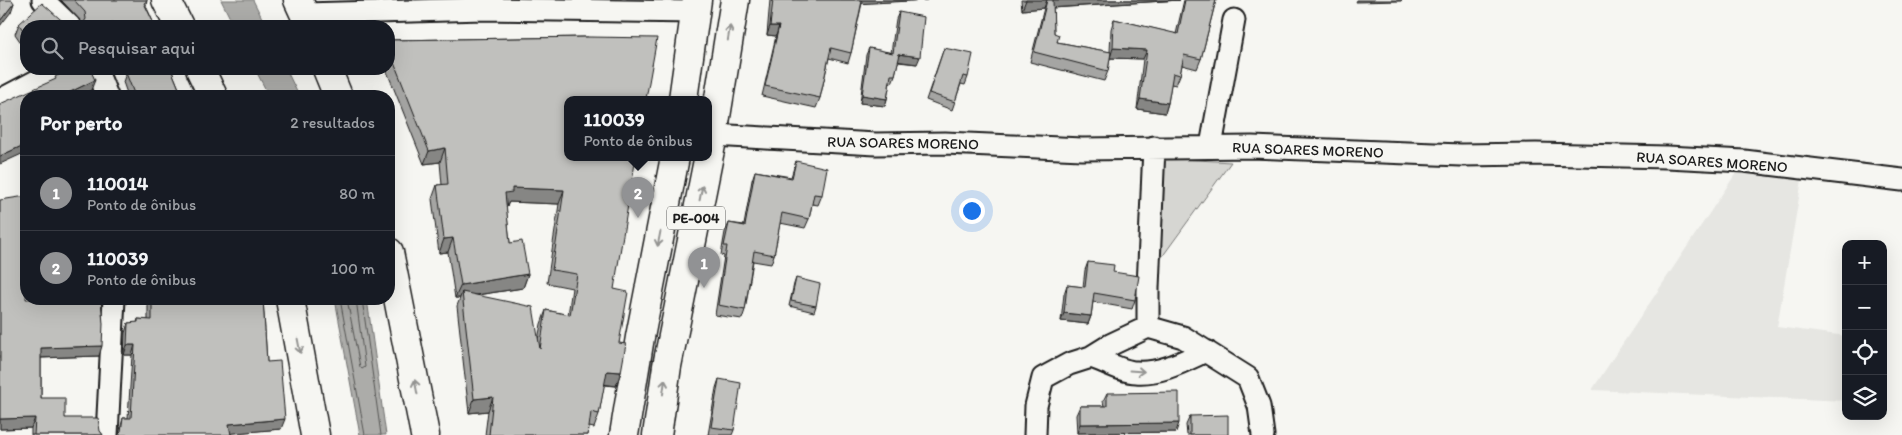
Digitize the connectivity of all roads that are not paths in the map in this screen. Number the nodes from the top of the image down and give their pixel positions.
1 (43, 0) edge
2 (166, 0) edge
3 (735, 0) edge
4 (483, 4) edge
5 (696, 6) edge
6 (304, 13) edge
7 (64, 20) edge
8 (176, 20) edge
9 (1234, 20) dead end
10 (48, 75) edge
11 (98, 75) edge
12 (203, 75) edge
13 (329, 75) edge
14 (105, 90) edge
15 (210, 90) edge
16 (336, 90) edge
17 (683, 96) edge
18 (0, 100) edge
19 (712, 135) joint
20 (1212, 146) junction
21 (1154, 147) junction
22 (674, 161) edge
23 (707, 161) edge
24 (1902, 180) edge
25 (395, 282) edge
26 (114, 305) edge
27 (291, 305) edge
28 (1148, 327) junction
29 (1206, 351) junction
30 (1091, 357) junction
31 (107, 435) edge
32 (315, 435) edge
33 (425, 435) edge
34 (624, 435) edge
35 (658, 435) edge
36 (1035, 435) edge
37 (1263, 435) edge

1 - 7 street
2 - 8 main road
19 -> 3 main road, PE-004
4 - 5 street
4 - 6 street
5 - 17 main road
9 - 20 street
10 - 18 street
11 - 14 street
12 - 15 main road
13 - 16 main road
19 - 21 street, RUA SOARES MORENO
20 - 21 street, RUA SOARES MORENO
20 - 24 street, RUA SOARES MORENO
21 - 28 street
22 -> 34 main road, PE-004
35 -> 23 main road, PE-004
33 -> 25 main road
26 - 31 street
27 -> 32 main road
28 - 29 street
28 - 30 street
30 -> 29 street
29 - 37 street
30 - 36 street

